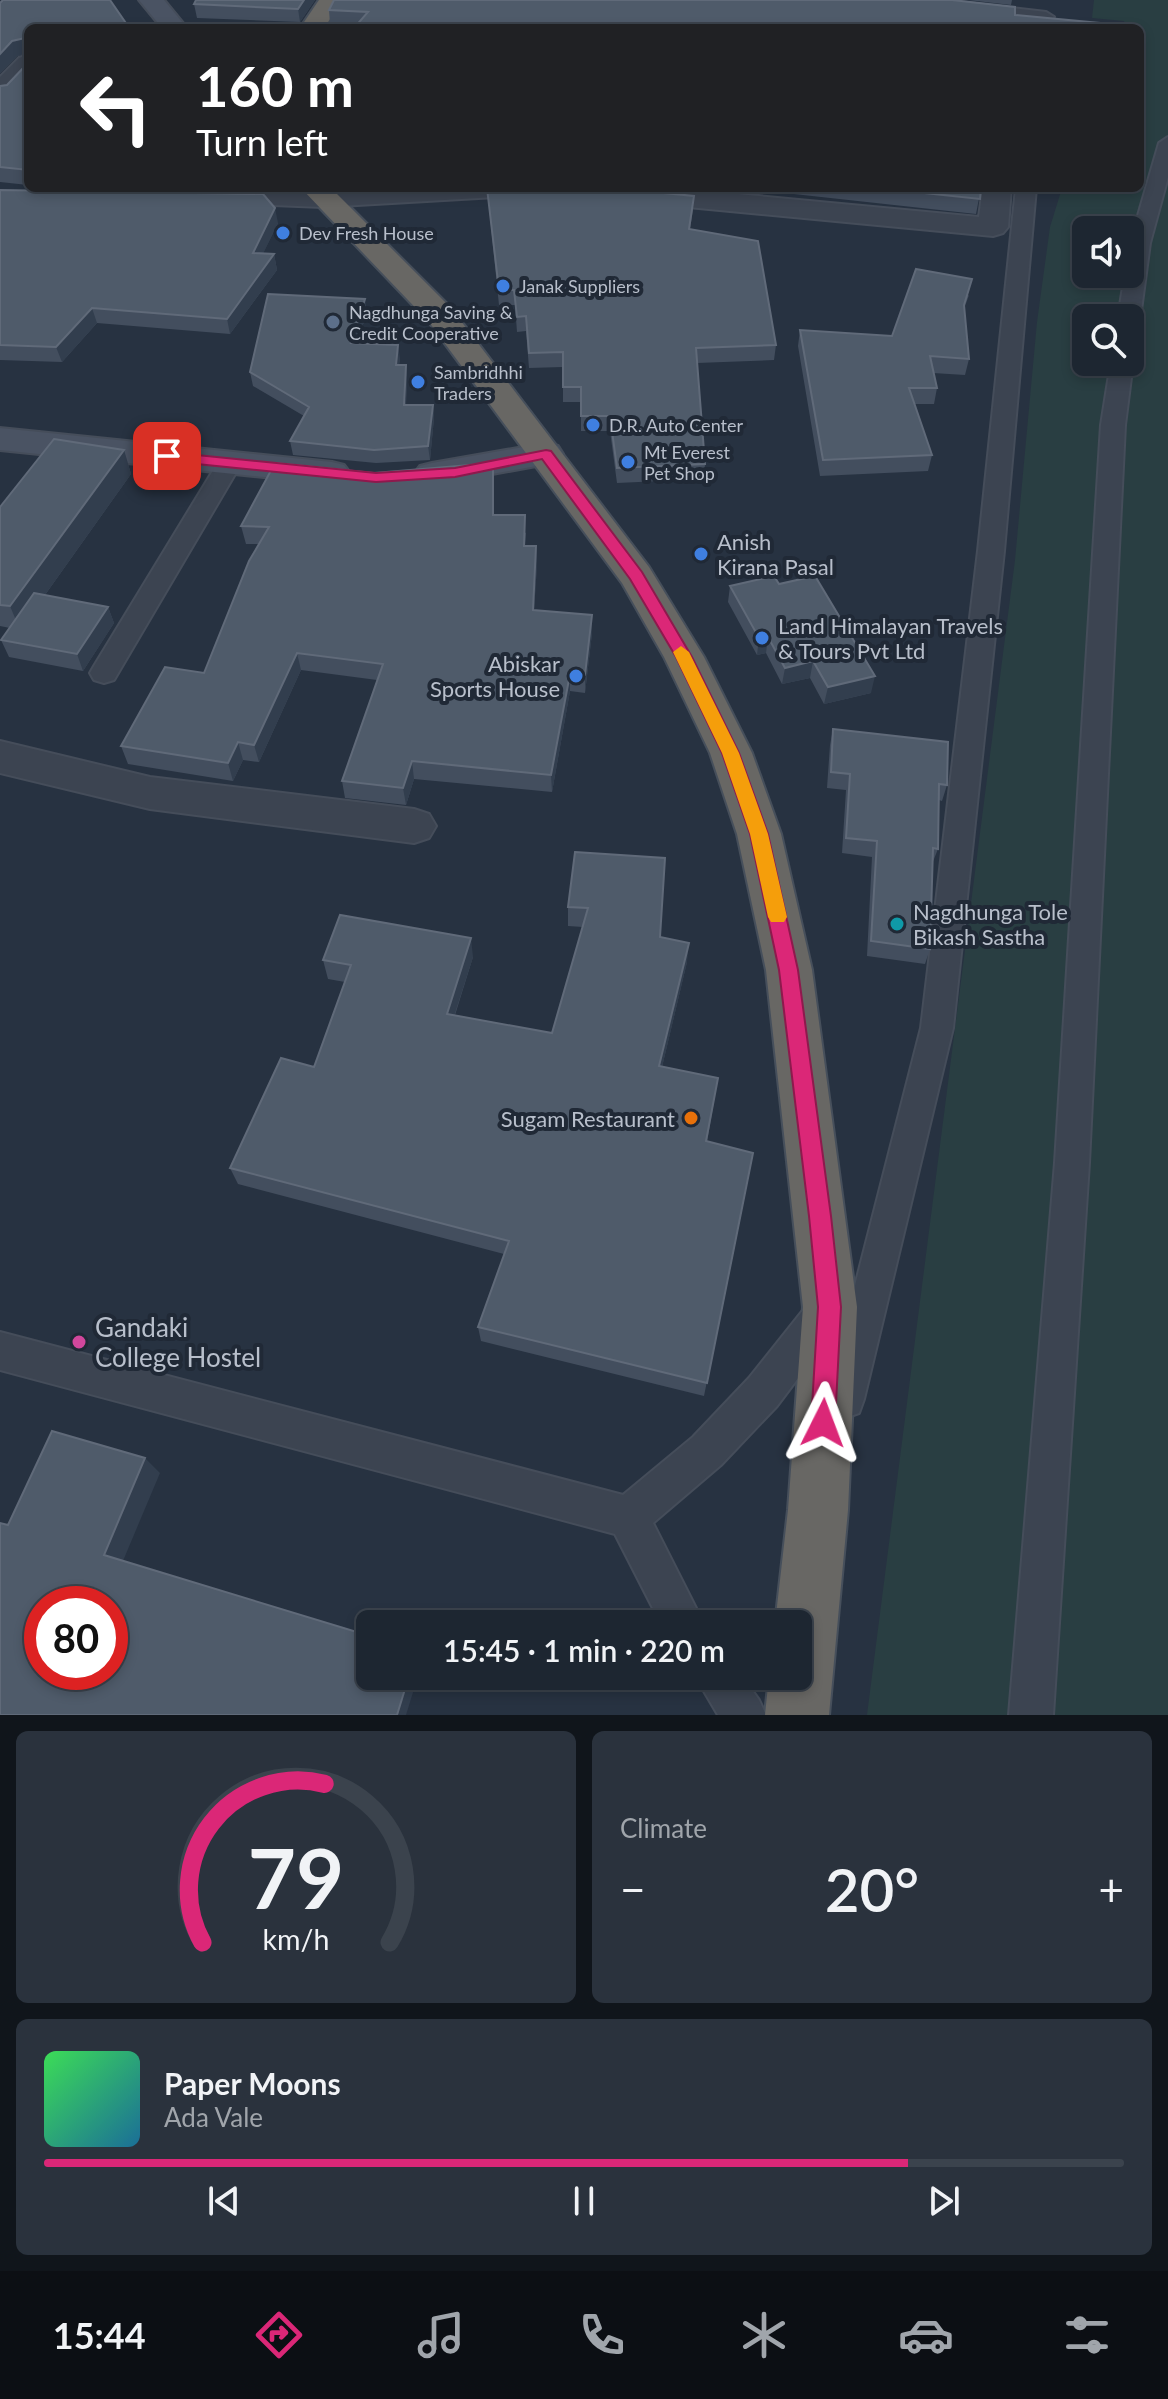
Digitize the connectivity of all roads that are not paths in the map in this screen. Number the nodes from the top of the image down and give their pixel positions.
1 (151, 0) edge
2 (331, 0) edge
3 (899, 0) edge
4 (1046, 15) edge
5 (172, 24) edge
6 (315, 24) edge
7 (24, 67) edge
8 (0, 92) edge
9 (1168, 143) edge
10 (354, 192) edge
11 (625, 192) edge
12 (997, 192) edge
13 (1026, 192) edge
14 (319, 193) edge
15 (184, 195) edge
16 (1131, 304) edge
17 (1120, 376) edge
18 (0, 439) edge
19 (546, 454) junction
20 (229, 464) junction
21 (104, 673) dead end
22 (0, 757) edge
23 (414, 826) dead end
24 (830, 1307) junction
25 (0, 1351) edge
26 (818, 1510) junction
27 (628, 1517) junction
28 (676, 1610) edge
29 (726, 1690) edge
30 (744, 1715) edge
31 (797, 1715) edge
32 (1031, 1715) edge

1 - 5 main road
2 - 6 highway
3 - 4 lane
7 - 8 street
9 - 16 lane
10 - 14 street
11 - 12 street
13 - 26 lane
14 - 15 street
14 - 19 highway
17 - 32 lane
18 - 20 main road
19 - 20 main road
19 - 24 highway
20 - 21 lane
22 - 23 street
24 - 26 highway
24 - 27 lane
25 - 27 lane
26 - 31 highway
27 - 28 lane
29 - 30 lane

